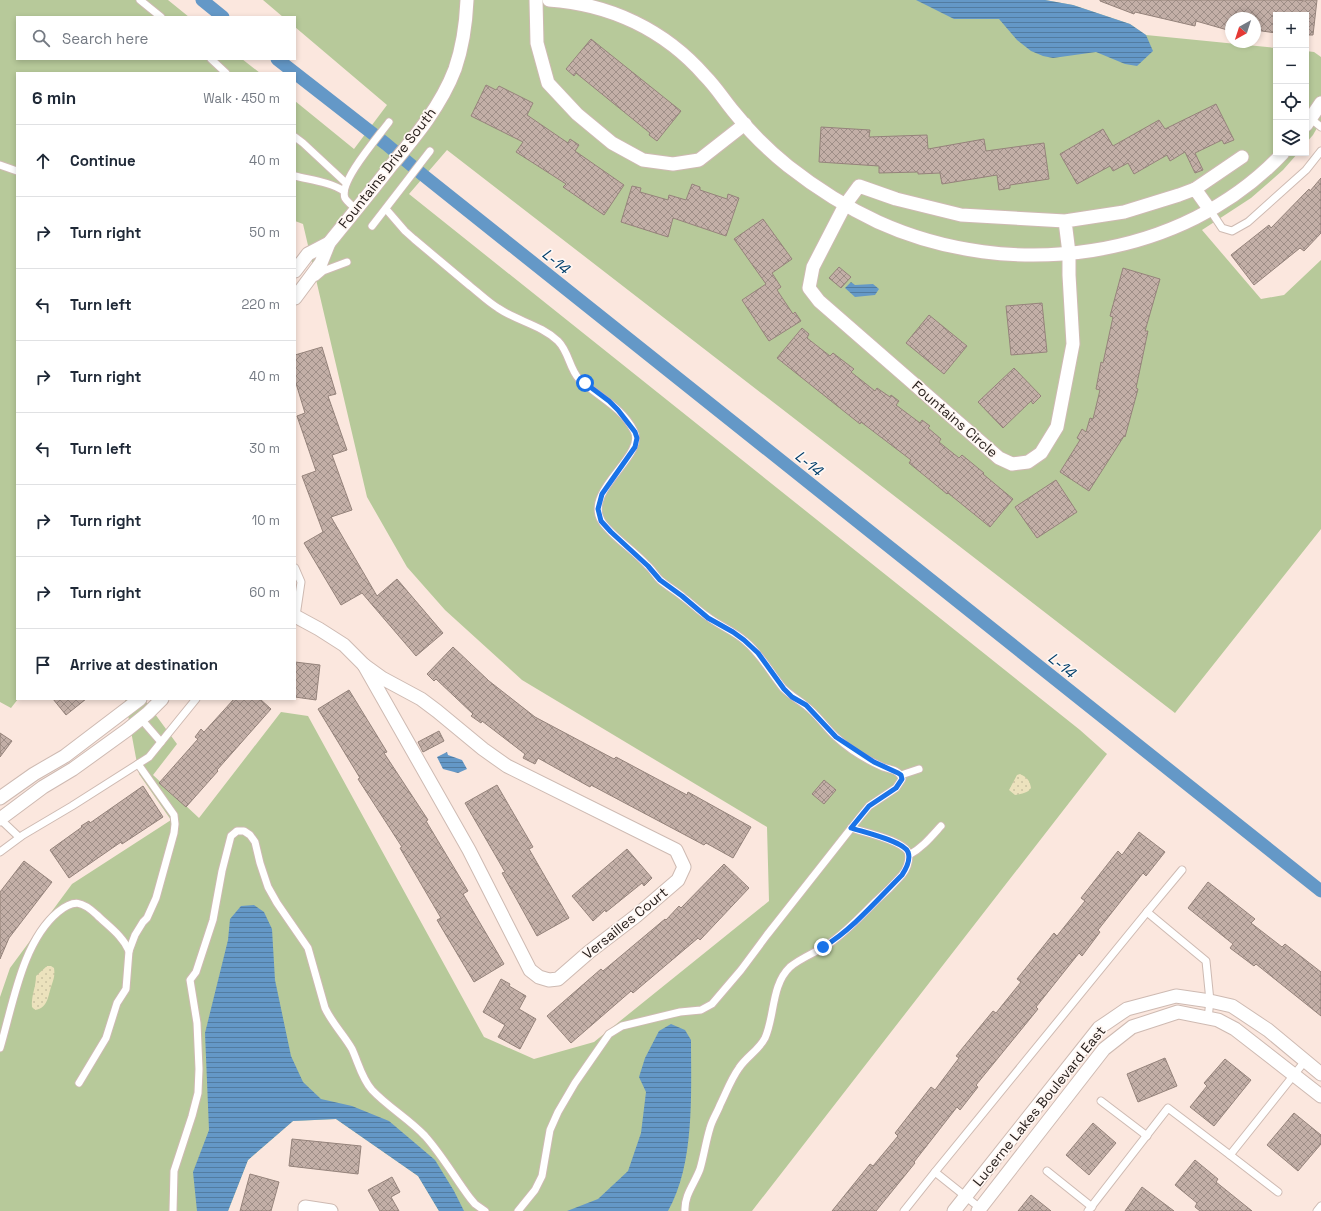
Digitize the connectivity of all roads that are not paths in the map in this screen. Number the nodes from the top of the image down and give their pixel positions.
1 (140, 0) edge
2 (467, 0) edge
3 (536, 0) edge
4 (549, 0) edge
5 (160, 16) edge
6 (212, 60) edge
7 (225, 72) edge
8 (1321, 103) edge
9 (389, 122) dead end
10 (745, 124) junction
11 (1313, 124) edge
12 (296, 138) edge
13 (430, 151) dead end
14 (1321, 151) edge
15 (1280, 156) edge
16 (1242, 157) dead end
17 (0, 165) edge
18 (16, 171) edge
19 (296, 176) edge
20 (346, 183) junction
21 (1195, 189) junction
22 (344, 191) junction
23 (845, 205) junction
24 (356, 209) junction
25 (386, 209) junction
26 (1210, 210) junction
27 (1065, 221) junction
28 (372, 226) dead end
29 (329, 243) junction
30 (1069, 253) junction
31 (347, 262) dead end
32 (296, 270) edge
33 (306, 284) junction
34 (296, 297) edge
35 (296, 571) edge
36 (296, 609) edge
37 (296, 616) edge
38 (364, 665) junction
39 (161, 700) edge
40 (195, 700) edge
41 (133, 702) edge
42 (141, 719) junction
43 (162, 742) junction
44 (138, 764) junction
45 (919, 769) dead end
46 (901, 775) junction
47 (0, 798) edge
48 (0, 819) edge
49 (941, 826) dead end
50 (851, 828) junction
51 (19, 837) junction
52 (0, 852) edge
53 (909, 855) junction
54 (1182, 870) dead end
55 (1146, 912) junction
56 (129, 951) junction
57 (1210, 1001) junction
58 (1208, 1018) junction
59 (0, 1048) edge
60 (1305, 1062) junction
61 (1321, 1074) edge
62 (1294, 1075) junction
63 (79, 1083) dead end
64 (1320, 1095) edge
65 (1101, 1101) dead end
66 (1147, 1136) junction
67 (1230, 1154) junction
68 (1047, 1171) dead end
69 (935, 1172) junction
70 (1278, 1192) dead end
71 (966, 1197) junction
72 (1321, 1206) edge
73 (979, 1209) edge
74 (1090, 1209) edge
75 (173, 1211) edge
76 (305, 1211) edge
77 (331, 1211) edge
78 (485, 1211) edge
79 (518, 1211) edge
80 (685, 1211) edge
81 (904, 1211) edge
82 (954, 1211) edge
83 (1317, 1211) edge

1 - 5 lane
2 - 24 street, Fountains Drive South
3 - 10 street
4 - 10 street
6 - 7 lane
8 - 11 street
9 - 20 lane
10 - 23 street
12 - 20 lane
13 - 25 lane
14 - 26 lane
15 - 26 street
16 - 21 street
17 - 18 lane
19 - 22 lane
20 - 22 lane
21 - 26 street
21 - 27 street
22 - 24 lane
23 - 27 street, Fountains Circle
23 - 30 street
23 - 30 street, Fountains Circle
24 - 29 street, Fountains Drive South
25 - 28 lane
25 - 46 lane
26 - 30 street
27 - 30 street, Fountains Circle
29 - 32 street, Fountains Drive South
29 - 33 street, Fountains Drive South
31 - 33 lane
33 - 34 street, Fountains Drive South
35 - 36 lane
37 - 38 street, Versailles Court
38 - 38 street, Versailles Court
39 - 42 street
40 - 43 lane
41 - 42 street
41 - 47 street
42 - 43 lane
42 - 48 street
43 - 44 lane
44 - 51 lane
44 - 56 lane
45 - 46 lane
46 - 50 lane
48 - 51 lane
49 - 53 lane
50 - 53 lane
50 - 79 lane
51 - 52 lane
53 - 80 lane
54 - 55 lane
55 - 57 lane
55 - 69 lane
56 - 59 lane
56 - 63 lane
57 - 58 lane
57 - 60 street
57 - 71 street, Lucerne Lakes Boulevard East
58 - 62 street
58 - 73 street, Lucerne Lakes Boulevard East
60 - 61 street
60 - 62 lane
62 - 64 street
62 - 67 lane
65 - 66 lane
66 - 67 lane
66 - 74 lane
67 - 70 lane
68 - 74 lane
69 - 71 lane
69 - 81 lane
71 - 73 lane
71 - 82 street, Lucerne Lakes Boulevard East
72 - 83 lane
75 - 78 lane
76 - 77 street

